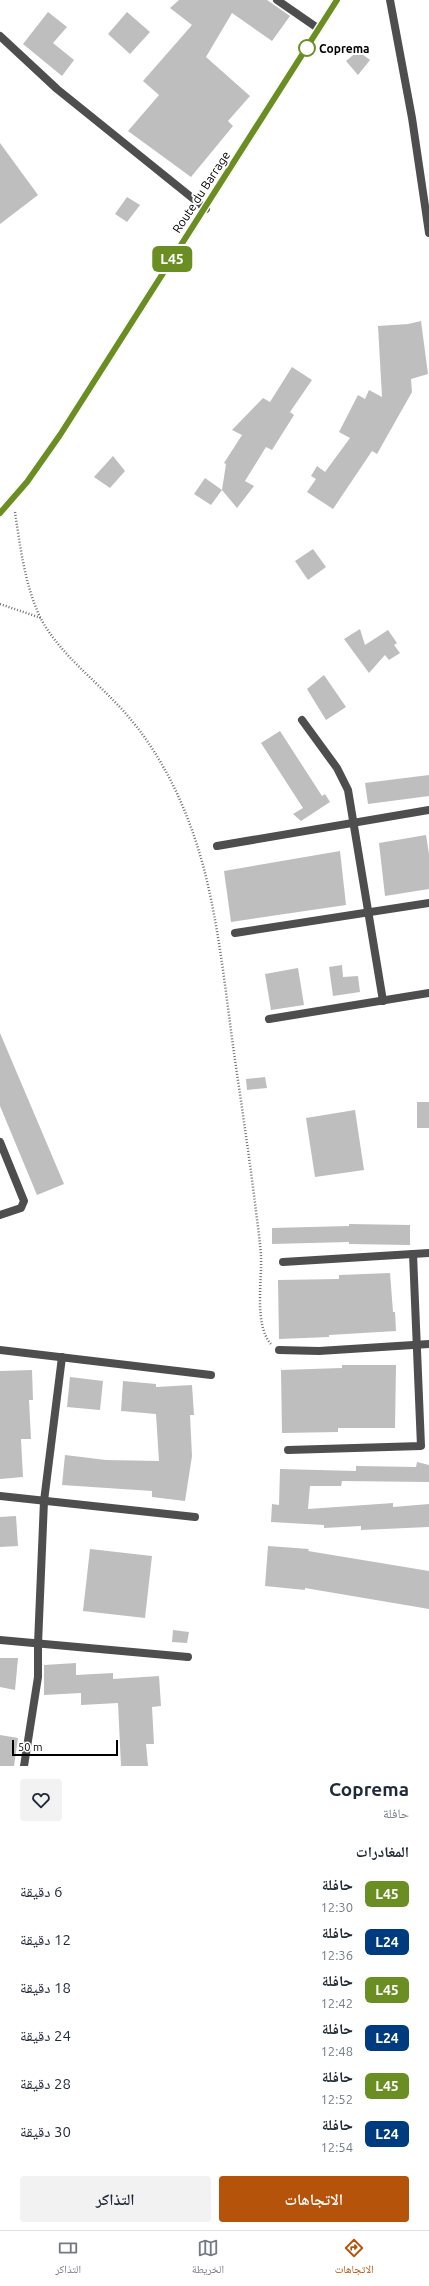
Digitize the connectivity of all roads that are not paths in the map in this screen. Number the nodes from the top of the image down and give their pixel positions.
1 (277, 0) edge
2 (337, 0) edge
3 (390, 0) edge
4 (319, 29) junction
5 (0, 36) edge
6 (206, 209) junction
7 (429, 233) edge
8 (0, 514) edge
9 (302, 720) dead end
10 (429, 810) edge
11 (354, 823) junction
12 (217, 846) dead end
13 (429, 903) edge
14 (368, 912) junction
15 (235, 933) dead end
16 (429, 994) edge
17 (383, 1001) junction
18 (269, 1019) dead end
19 (0, 1142) edge
20 (0, 1216) edge
21 (429, 1253) edge
22 (413, 1254) junction
23 (284, 1262) dead end
24 (429, 1344) edge
25 (417, 1345) junction
26 (0, 1350) edge
27 (279, 1350) road end
28 (62, 1357) junction
29 (211, 1375) dead end
30 (425, 1446) edge
31 (288, 1450) dead end
32 (0, 1496) edge
33 (44, 1501) junction
34 (195, 1517) dead end
35 (0, 1640) edge
36 (38, 1644) junction
37 (188, 1657) dead end
38 (24, 1766) edge

1 - 4 street
2 - 4 main road, Route du Barrage
3 - 7 street
4 - 6 main road, Route du Barrage
5 - 6 street
6 - 8 main road, Route du Barrage
9 - 11 street
10 - 11 street
11 - 12 street
11 - 14 street
13 - 14 street
14 - 15 street
14 - 17 street
16 - 17 street
17 - 18 street
19 - 20 street
21 - 22 street
22 - 23 street
22 - 25 street
24 - 25 street
25 - 27 street
25 - 30 street
26 - 28 street
28 - 29 street
28 - 33 street
30 - 31 street
32 - 33 street
33 - 34 street
33 - 36 street
35 - 36 street
36 - 37 street
36 - 38 street

